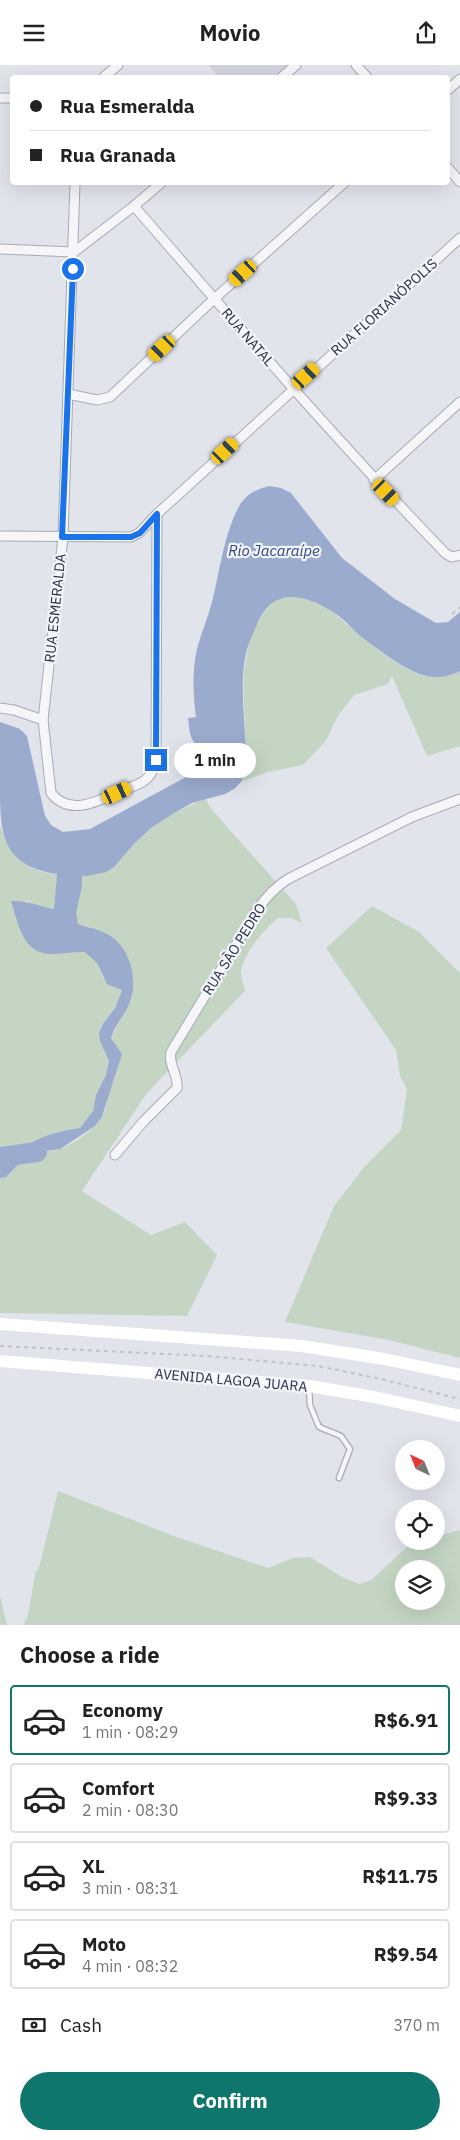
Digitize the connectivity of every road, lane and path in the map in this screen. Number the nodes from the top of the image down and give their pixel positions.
1 (118, 65) edge
2 (296, 65) edge
3 (356, 65) edge
4 (106, 75) edge
5 (284, 75) edge
6 (365, 75) edge
7 (460, 79) edge
8 (450, 88) edge
9 (450, 170) edge
10 (460, 182) edge
11 (75, 185) edge
12 (159, 185) edge
13 (342, 185) edge
14 (134, 206) junction
15 (460, 238) edge
16 (0, 249) edge
17 (74, 251) junction
18 (214, 299) junction
19 (292, 389) junction
20 (68, 394) junction
21 (460, 401) edge
22 (374, 480) junction
23 (157, 514) junction
24 (0, 536) edge
25 (62, 537) junction
26 (460, 555) edge
27 (460, 607) edge
28 (452, 614) dead end
29 (0, 708) edge
30 (44, 720) junction
31 (460, 799) edge
32 (115, 1155) dead end
33 (0, 1324) edge
34 (0, 1346) edge
35 (0, 1361) edge
36 (460, 1375) edge
37 (309, 1386) junction
38 (460, 1399) edge
39 (460, 1416) edge
40 (339, 1478) dead end

1 - 4 street
2 - 5 street
3 - 6 street
7 - 8 street
9 - 10 street
11 - 17 street, RUA ESMERALDA
12 - 14 street
13 - 18 street
14 - 17 street
14 - 18 street, RUA NATAL
15 - 19 street, RUA FLORIANÓPOLIS
16 - 17 street
17 - 20 street, RUA ESMERALDA
18 - 19 street, RUA NATAL
18 - 20 street
19 - 22 street, RUA NATAL
19 - 23 street, RUA FLORIANÓPOLIS
20 - 25 street, RUA ESMERALDA
21 - 22 street
22 - 26 street, RUA NATAL
23 - 25 street, RUA FLORIANÓPOLIS
23 - 30 street, RUA ESMERALDA
24 - 25 street
25 - 30 street, RUA ESMERALDA
27 - 28 path
29 - 30 street
31 - 32 street, RUA SÃO PEDRO
33 - 36 main road
34 - 38 path
35 - 37 main road, AVENIDA LAGOA JUARA
37 - 39 main road, AVENIDA LAGOA JUARA
37 - 40 lane

